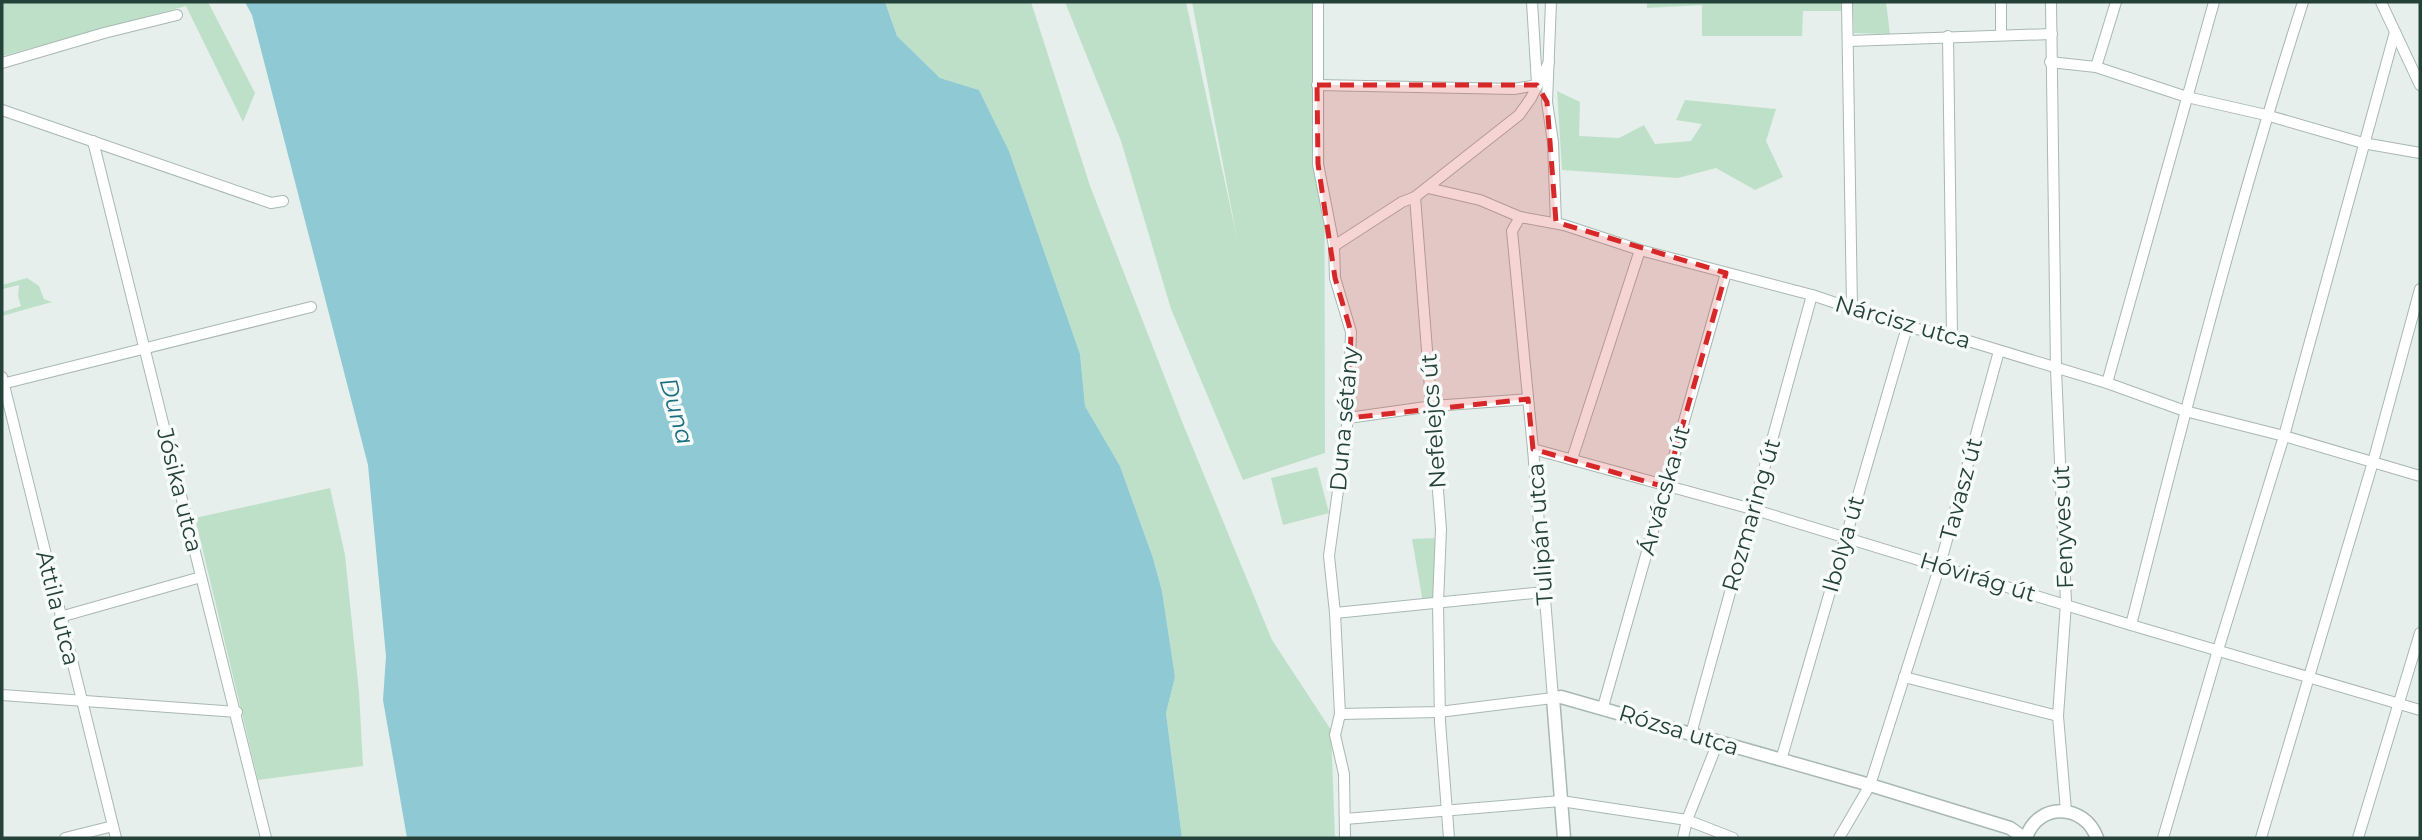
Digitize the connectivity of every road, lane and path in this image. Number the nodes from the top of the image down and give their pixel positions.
1 (1318, 2) edge
2 (1532, 2) edge
3 (1551, 2) edge
4 (1847, 2) edge
5 (2001, 2) edge
6 (2051, 2) edge
7 (2116, 2) edge
8 (2214, 2) edge
9 (2302, 2) edge
10 (2381, 2) edge
11 (177, 15) dead end
12 (2395, 32) junction
13 (2001, 34) junction
14 (2052, 34) junction
15 (1948, 36) junction
16 (1848, 41) junction
17 (1549, 62) junction
18 (2050, 62) junction
19 (2, 64) edge
20 (2096, 67) junction
21 (1317, 85) junction
22 (1537, 85) junction
23 (2420, 85) edge
24 (2187, 97) junction
25 (1547, 102) junction
26 (2, 110) edge
27 (2266, 115) junction
28 (93, 141) junction
29 (2363, 143) junction
30 (2420, 153) edge
31 (1428, 188) junction
32 (1415, 197) junction
33 (283, 201) dead end
34 (1520, 217) junction
35 (1556, 223) junction
36 (1334, 246) junction
37 (1640, 250) junction
38 (1726, 273) junction
39 (2420, 289) edge
40 (1812, 295) junction
41 (311, 307) dead end
42 (1852, 308) junction
43 (1907, 327) junction
44 (1952, 336) junction
45 (145, 348) junction
46 (1999, 351) junction
47 (2056, 369) junction
48 (2, 382) edge
49 (2106, 383) junction
50 (1528, 399) junction
51 (1433, 406) junction
52 (2186, 411) junction
53 (1348, 418) junction
54 (2284, 436) junction
55 (1533, 449) junction
56 (1572, 459) junction
57 (2373, 462) junction
58 (2420, 476) edge
59 (1665, 486) junction
60 (1752, 509) junction
61 (1844, 537) junction
62 (1940, 565) junction
63 (201, 577) junction
64 (1544, 592) junction
65 (1438, 603) junction
66 (2066, 603) junction
67 (1335, 613) junction
68 (60, 617) junction
69 (2131, 625) junction
70 (2420, 633) edge
71 (2218, 650) junction
72 (1904, 677) junction
73 (2311, 677) junction
74 (2, 695) edge
75 (1553, 698) junction
76 (81, 701) junction
77 (2400, 704) junction
78 (1603, 708) junction
79 (2420, 710) edge
80 (237, 712) junction
81 (1439, 712) junction
82 (1340, 714) junction
83 (2058, 716) junction
84 (1690, 734) junction
85 (1718, 742) junction
86 (1781, 760) junction
87 (1870, 785) junction
88 (1561, 801) junction
89 (2066, 811) junction
90 (1447, 812) junction
91 (1345, 819) junction
92 (1687, 820) junction
93 (2034, 823) junction
94 (113, 826) junction
95 (2010, 828) junction
96 (65, 838) edge
97 (116, 838) edge
98 (266, 838) edge
99 (1345, 838) edge
100 (1449, 838) edge
101 (1564, 838) edge
102 (1683, 838) edge
103 (1732, 838) edge
104 (1839, 838) edge
105 (2025, 838) edge
106 (2097, 838) edge
107 (2163, 838) edge
108 (2261, 838) edge
109 (2358, 838) edge

1 - 21 street, Duna sétány
2 - 22 street
3 - 17 street
4 - 16 street
5 - 13 street
6 - 14 street, Fenyves út
7 - 20 street
8 - 24 street
9 - 27 street
10 - 12 street
11 - 19 street
12 - 23 street
12 - 29 street
13 - 14 street
13 - 15 street
14 - 18 street, Fenyves út
15 - 16 street
15 - 44 street
16 - 42 street
17 - 22 street
17 - 25 street
18 - 20 street
18 - 47 street, Fenyves út
20 - 24 street
21 - 22 street
21 - 36 street, Duna sétány
22 - 25 street
22 - 31 street
24 - 27 street
24 - 49 street
25 - 35 street
26 - 28 street
27 - 29 street
27 - 52 street
28 - 33 street
28 - 45 street, Jósika utca
29 - 30 street
29 - 54 street
31 - 32 street
31 - 34 street, Nárcisz utca
32 - 36 street
32 - 51 street, Nefelejcs út
34 - 35 street, Nárcisz utca
34 - 50 street, Tulipán utca
35 - 37 street, Nárcisz utca
36 - 53 street, Duna sétány
37 - 38 street, Nárcisz utca
37 - 56 street
38 - 40 street, Nárcisz utca
38 - 59 street, Árvácska út
39 - 57 street
40 - 42 street, Nárcisz utca
40 - 60 street, Rozmaring út
41 - 45 street
42 - 43 street, Nárcisz utca
43 - 44 street, Nárcisz utca
43 - 61 street, Ibolya út
44 - 46 street, Nárcisz utca
45 - 48 street
45 - 63 street, Jósika utca
46 - 47 street, Nárcisz utca
46 - 62 street, Tavasz út
47 - 49 street, Nárcisz utca
47 - 66 street, Fenyves út
48 - 68 street, Attila utca
49 - 52 street, Nárcisz utca
50 - 51 street
50 - 55 street, Tulipán utca
51 - 53 street
51 - 65 street, Nefelejcs út
52 - 54 street, Nárcisz utca
52 - 69 street
53 - 67 street, Duna sétány
54 - 57 street, Nárcisz utca
54 - 71 street
55 - 56 street, Hóvirág út
55 - 64 street, Tulipán utca
56 - 59 street, Hóvirág út
57 - 58 street, Nárcisz utca
57 - 73 street
59 - 60 street, Hóvirág út
59 - 78 street, Árvácska út
60 - 61 street, Hóvirág út
60 - 84 street, Rozmaring út
61 - 62 street, Hóvirág út
61 - 86 street, Ibolya út
62 - 66 street, Hóvirág út
62 - 72 street, Tavasz út
63 - 68 street
63 - 80 street, Jósika utca
64 - 65 street
64 - 75 street, Tulipán utca
65 - 67 street
65 - 81 street, Nefelejcs út
66 - 69 street, Hóvirág út
66 - 83 street, Fenyves út
67 - 82 street, Duna sétány
68 - 76 street, Attila utca
69 - 71 street, Hóvirág út
70 - 77 street
71 - 73 street, Hóvirág út
71 - 107 street
72 - 83 street
72 - 87 street, Tavasz út
73 - 77 street, Hóvirág út
73 - 108 street
74 - 76 street
75 - 78 street, Rózsa utca
75 - 81 street, Rózsa utca
75 - 88 street, Tulipán utca
76 - 80 street
76 - 94 street, Attila utca
77 - 79 street, Hóvirág út
77 - 109 street
78 - 84 street, Rózsa utca
80 - 98 street, Jósika utca
81 - 82 street, Rózsa utca
81 - 90 street, Nefelejcs út
82 - 91 street, Duna sétány
83 - 89 street, Fenyves út
84 - 85 street, Rózsa utca
85 - 86 street, Rózsa utca
85 - 92 street
86 - 87 street, Rózsa utca
87 - 95 street, Rózsa utca
87 - 104 street, Tavasz út
88 - 90 street
88 - 92 street
88 - 101 street, Tulipán utca
89 - 93 street
89 - 106 street
90 - 91 street
90 - 100 street, Nefelejcs út
91 - 99 street, Duna sétány
92 - 102 street
92 - 103 street
93 - 95 street
93 - 105 street
94 - 96 street
94 - 97 street, Attila utca
95 - 105 street

